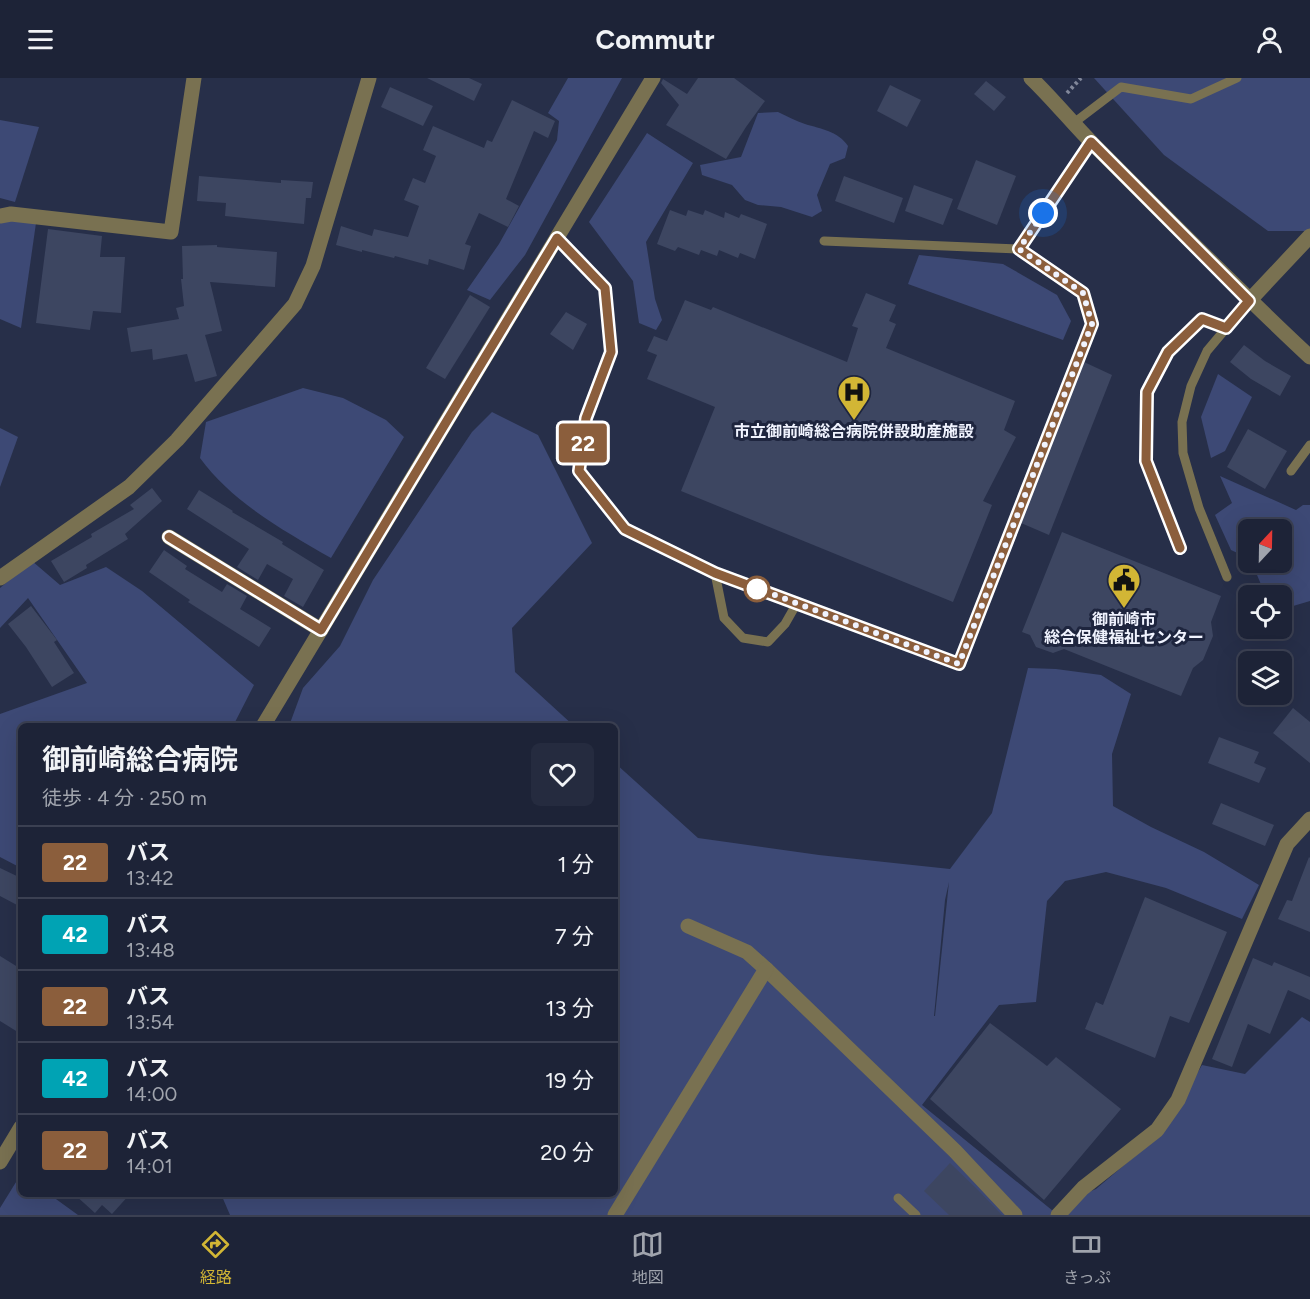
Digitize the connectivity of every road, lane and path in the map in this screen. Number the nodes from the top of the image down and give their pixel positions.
1 (194, 78) edge
2 (369, 78) edge
3 (653, 78) edge
4 (1031, 78) edge
5 (1237, 78) edge
6 (1075, 122) junction
7 (1091, 142) junction
8 (0, 216) edge
9 (1310, 236) edge
10 (557, 238) junction
11 (824, 241) dead end
12 (1019, 249) junction
13 (1249, 301) junction
14 (1226, 328) junction
15 (1310, 357) edge
16 (1310, 445) edge
17 (1291, 471) dead end
18 (169, 537) dead end
19 (1180, 548) dead end
20 (2, 570) edge
21 (715, 573) junction
22 (1227, 577) dead end
23 (797, 603) junction
24 (321, 630) junction
25 (265, 723) edge
26 (1310, 819) edge
27 (688, 926) dead end
28 (766, 969) junction
29 (18, 1132) edge
30 (0, 1162) edge
31 (898, 1198) dead end
32 (615, 1215) edge
33 (916, 1215) edge
34 (1015, 1215) edge
35 (1058, 1215) edge

1 - 8 street
2 - 20 street
3 - 10 street
4 - 6 street
5 - 6 lane
6 - 7 street
7 - 12 lane
7 - 13 street
9 - 13 street
10 - 21 lane
10 - 24 street
11 - 12 lane
12 - 23 lane
13 - 14 lane
13 - 15 street
14 - 19 lane
14 - 22 lane
16 - 17 lane
18 - 24 street
21 - 23 lane
21 - 23 lane
24 - 25 street
26 - 35 street
27 - 28 street
28 - 32 street
28 - 34 street
29 - 30 street
31 - 33 lane

